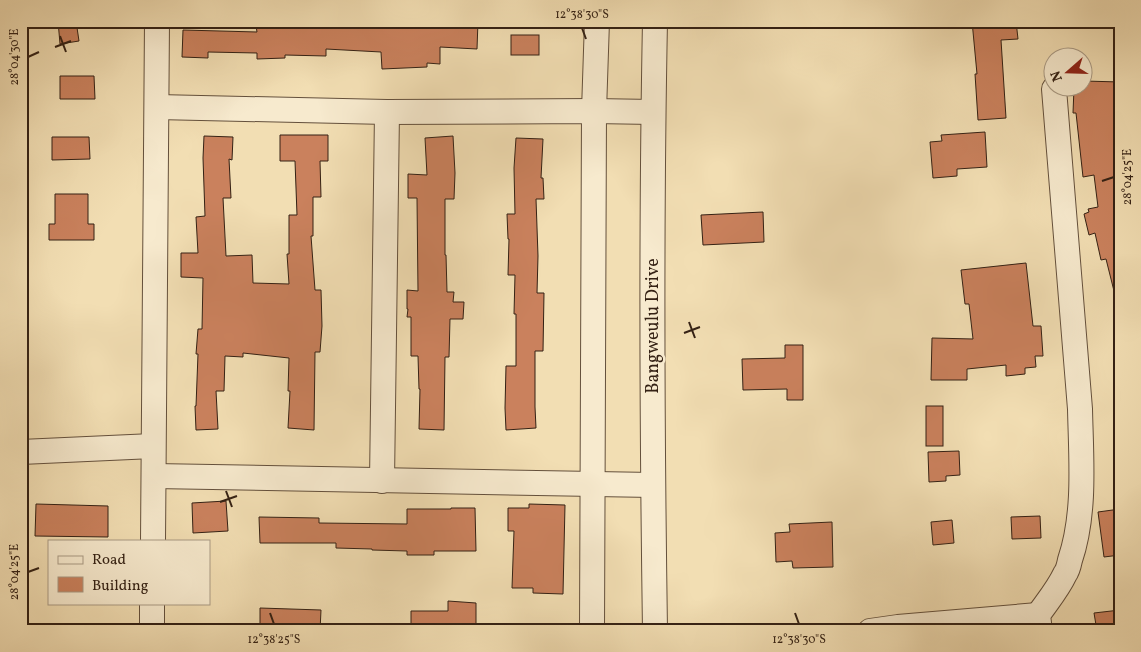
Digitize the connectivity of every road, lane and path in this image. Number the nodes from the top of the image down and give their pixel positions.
1 (157, 21) edge
2 (597, 21) edge
3 (655, 21) edge
4 (1055, 98) edge
5 (157, 107) junction
6 (594, 111) junction
7 (388, 112) junction
8 (653, 112) junction
9 (153, 446) junction
10 (21, 452) edge
11 (154, 476) junction
12 (382, 481) junction
13 (593, 484) junction
14 (653, 485) junction
15 (153, 540) edge
16 (152, 604) edge
17 (1039, 623) edge
18 (152, 631) edge
19 (592, 631) edge
20 (654, 631) edge
21 (870, 631) edge

1 - 5 street
2 - 6 street
3 - 8 street, Bangweulu Drive
4 - 17 street
5 - 7 street
5 - 9 street
6 - 7 street
6 - 8 street
6 - 13 street
7 - 12 street
8 - 14 street, Bangweulu Drive
9 - 10 street
9 - 11 street
11 - 12 street
11 - 15 street
12 - 13 street
13 - 14 street
13 - 19 street
14 - 20 street, Bangweulu Drive
16 - 18 street
17 - 21 street

